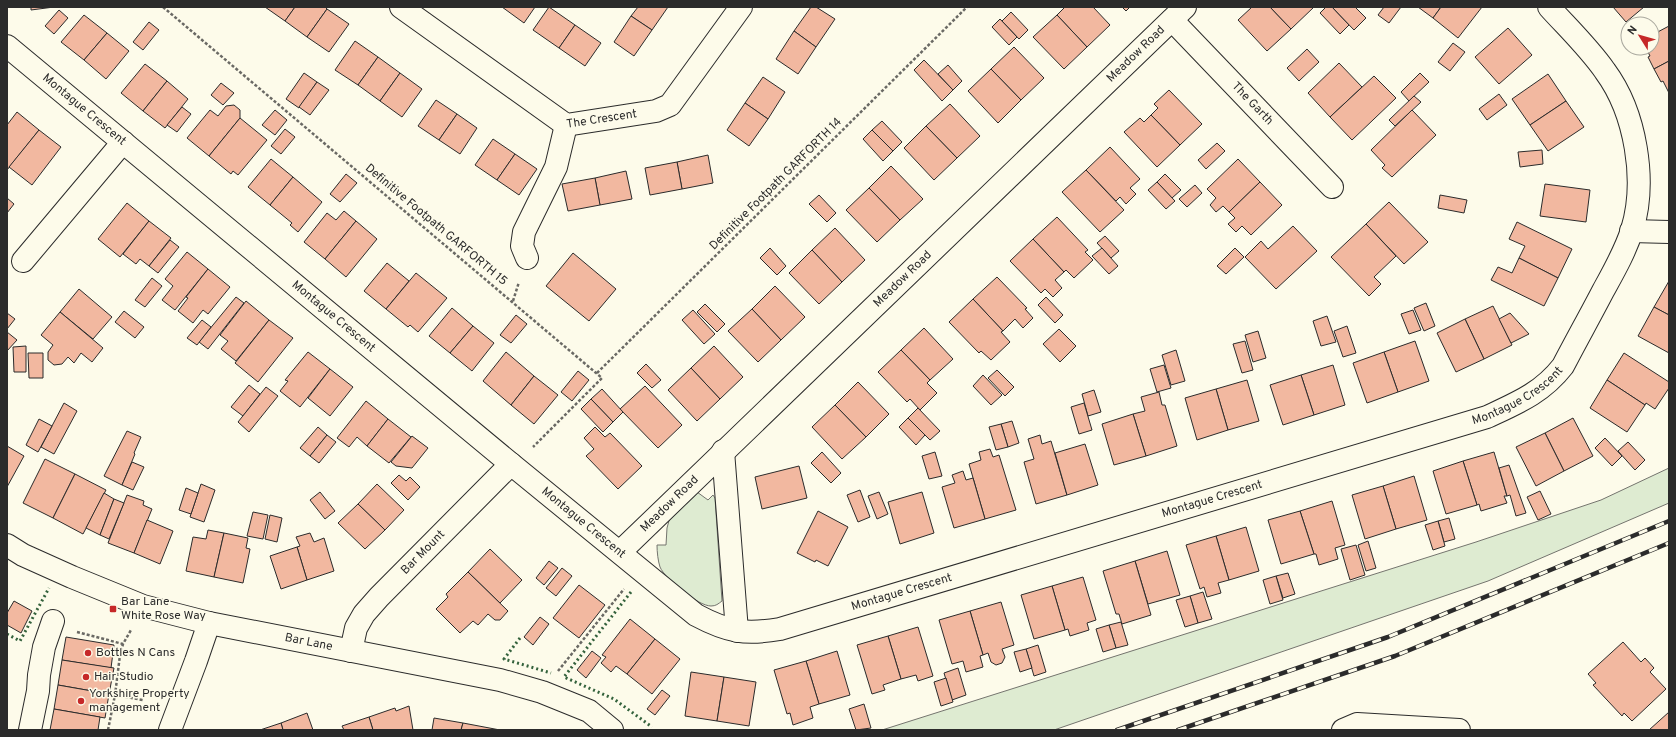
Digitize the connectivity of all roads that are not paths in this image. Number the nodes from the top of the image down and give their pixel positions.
1 (401, 7) edge
2 (740, 7) edge
3 (1549, 7) edge
4 (1178, 13) edge
5 (7, 46) edge
6 (566, 125) junction
7 (123, 142) junction
8 (1332, 187) dead end
9 (1632, 231) junction
10 (1669, 232) edge
11 (527, 258) dead end
12 (22, 261) dead end
13 (723, 451) junction
14 (513, 465) junction
15 (7, 545) edge
16 (620, 552) junction
17 (53, 621) road end
18 (209, 623) junction
19 (737, 631) junction
20 (351, 651) junction
21 (30, 730) edge
22 (170, 730) edge
23 (612, 730) edge
24 (1343, 730) edge
25 (1459, 730) edge

1 - 6 street, The Crescent
2 - 6 street, The Crescent
3 - 9 street, Montague Crescent
4 - 8 street, The Garth
4 - 13 street, Meadow Road
5 - 7 street, Montague Crescent
6 - 11 street
7 - 12 street
7 - 14 street, Montague Crescent
9 - 10 street
9 - 19 street, Montague Crescent
13 - 16 street, Meadow Road
13 - 19 street
14 - 16 street, Montague Crescent
14 - 20 street, Bar Mount
15 - 18 street, Bar Lane
16 - 19 street, Montague Crescent
17 - 21 street
18 - 20 street, Bar Lane
18 - 22 street
20 - 23 street, Bar Lane
24 - 25 street

